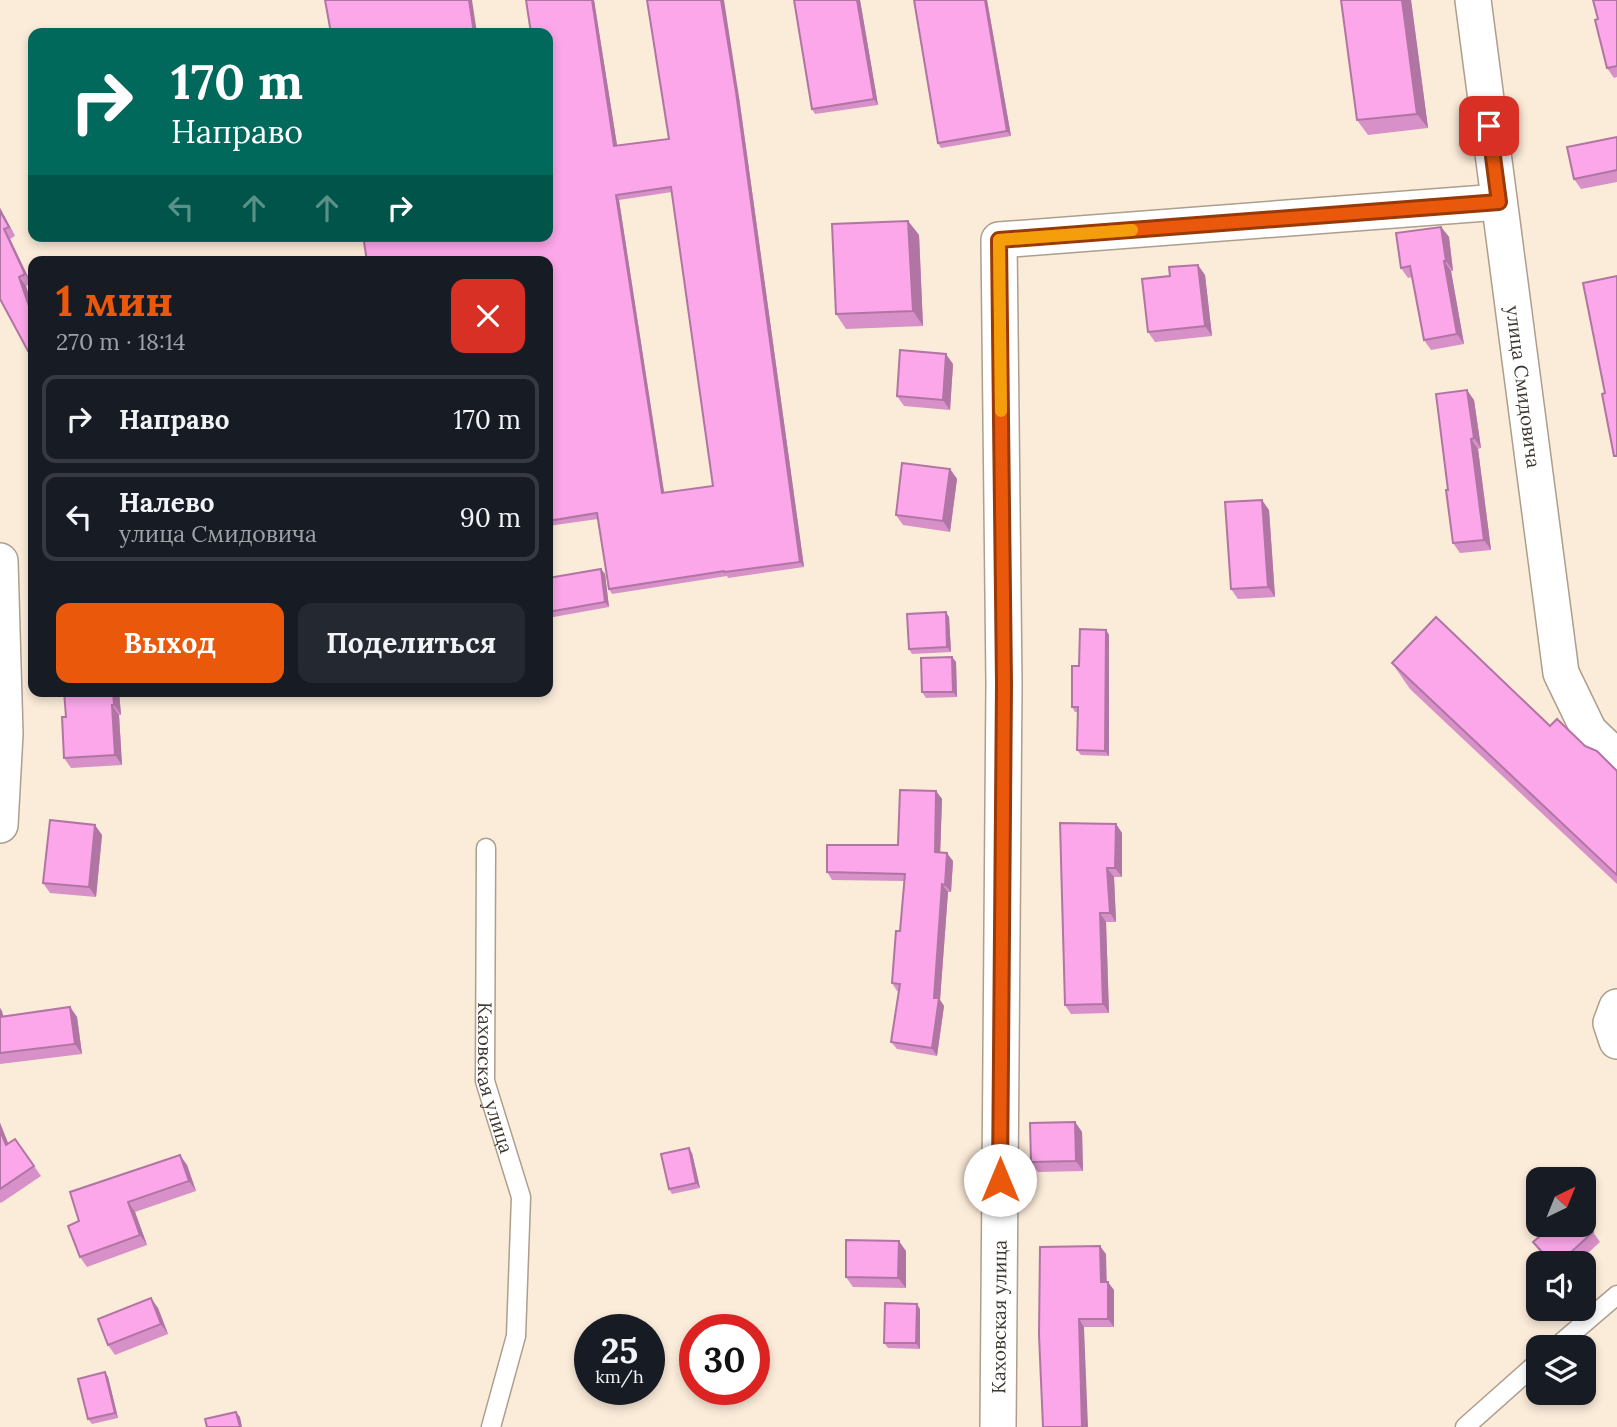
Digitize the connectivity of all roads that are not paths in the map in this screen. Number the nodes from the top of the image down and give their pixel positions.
1 (1473, 0) edge
2 (1499, 202) junction
3 (0, 561) edge
4 (2, 732) edge
5 (1617, 758) edge
6 (0, 825) edge
7 (486, 848) dead end
8 (1617, 1007) edge
9 (1617, 1041) edge
10 (1617, 1295) edge
11 (1570, 1335) edge
12 (1526, 1373) edge
13 (491, 1427) edge
14 (998, 1427) edge
15 (1465, 1427) edge

1 - 2 street, улица Смидовича
2 - 5 street, улица Смидовича
2 - 14 street, Каховская улица
3 - 4 street
4 - 6 street
7 - 13 lane, Каховская улица
8 - 9 street
10 - 11 lane
12 - 15 lane

